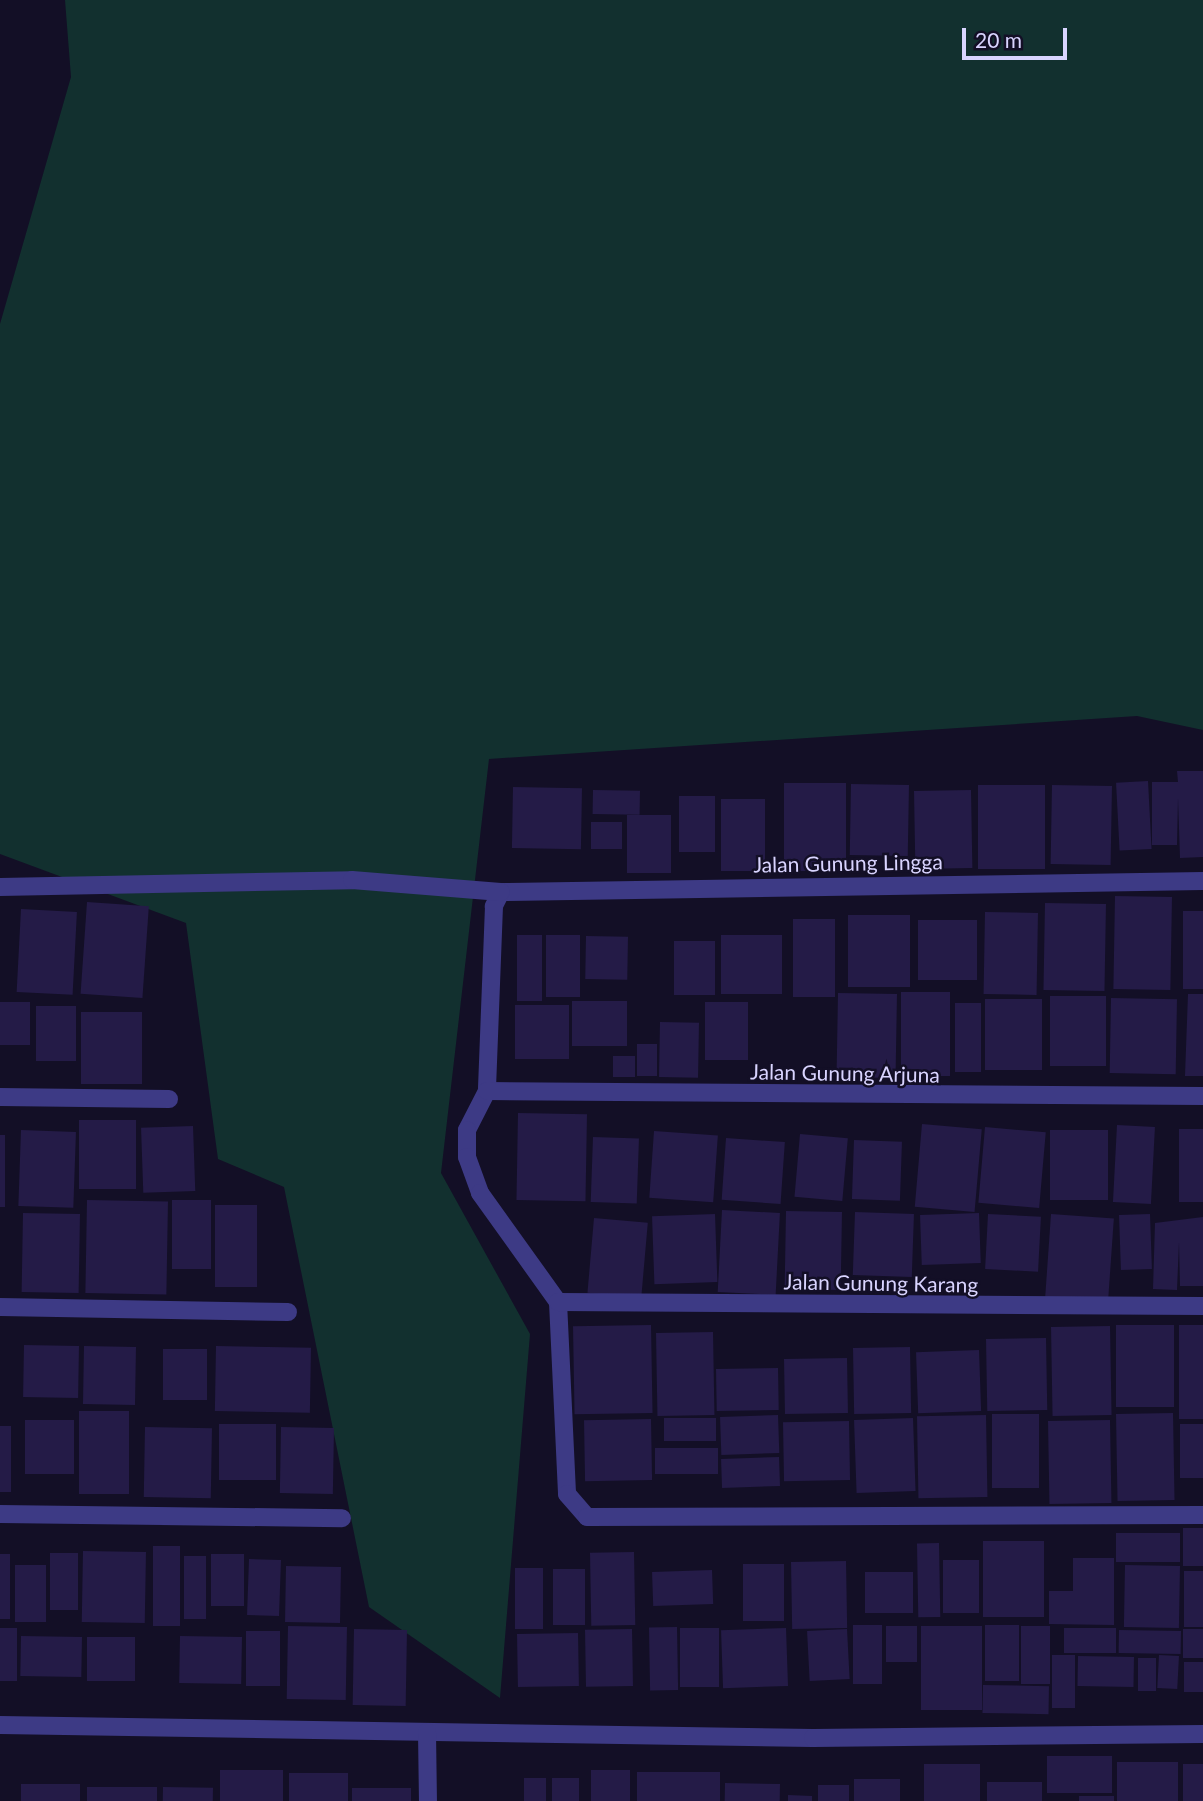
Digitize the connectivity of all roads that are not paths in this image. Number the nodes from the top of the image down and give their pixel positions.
1 (1203, 881) edge
2 (0, 887) edge
3 (499, 895) junction
4 (487, 1091) junction
5 (1203, 1096) edge
6 (0, 1097) edge
7 (169, 1099) dead end
8 (558, 1302) junction
9 (1203, 1306) edge
10 (0, 1307) edge
11 (288, 1312) dead end
12 (0, 1514) edge
13 (1203, 1515) edge
14 (342, 1518) dead end
15 (0, 1725) edge
16 (427, 1732) junction
17 (1203, 1734) edge
18 (428, 1801) edge

1 - 3 street, Jalan Gunung Lingga
2 - 3 street, Jalan Gunung Lingga
3 - 4 street
4 - 5 street, Jalan Gunung Arjuna
4 - 8 street
6 - 7 street
8 - 9 street, Jalan Gunung Karang
8 - 13 street
10 - 11 street
12 - 14 street
15 - 16 street
16 - 17 street
16 - 18 street

